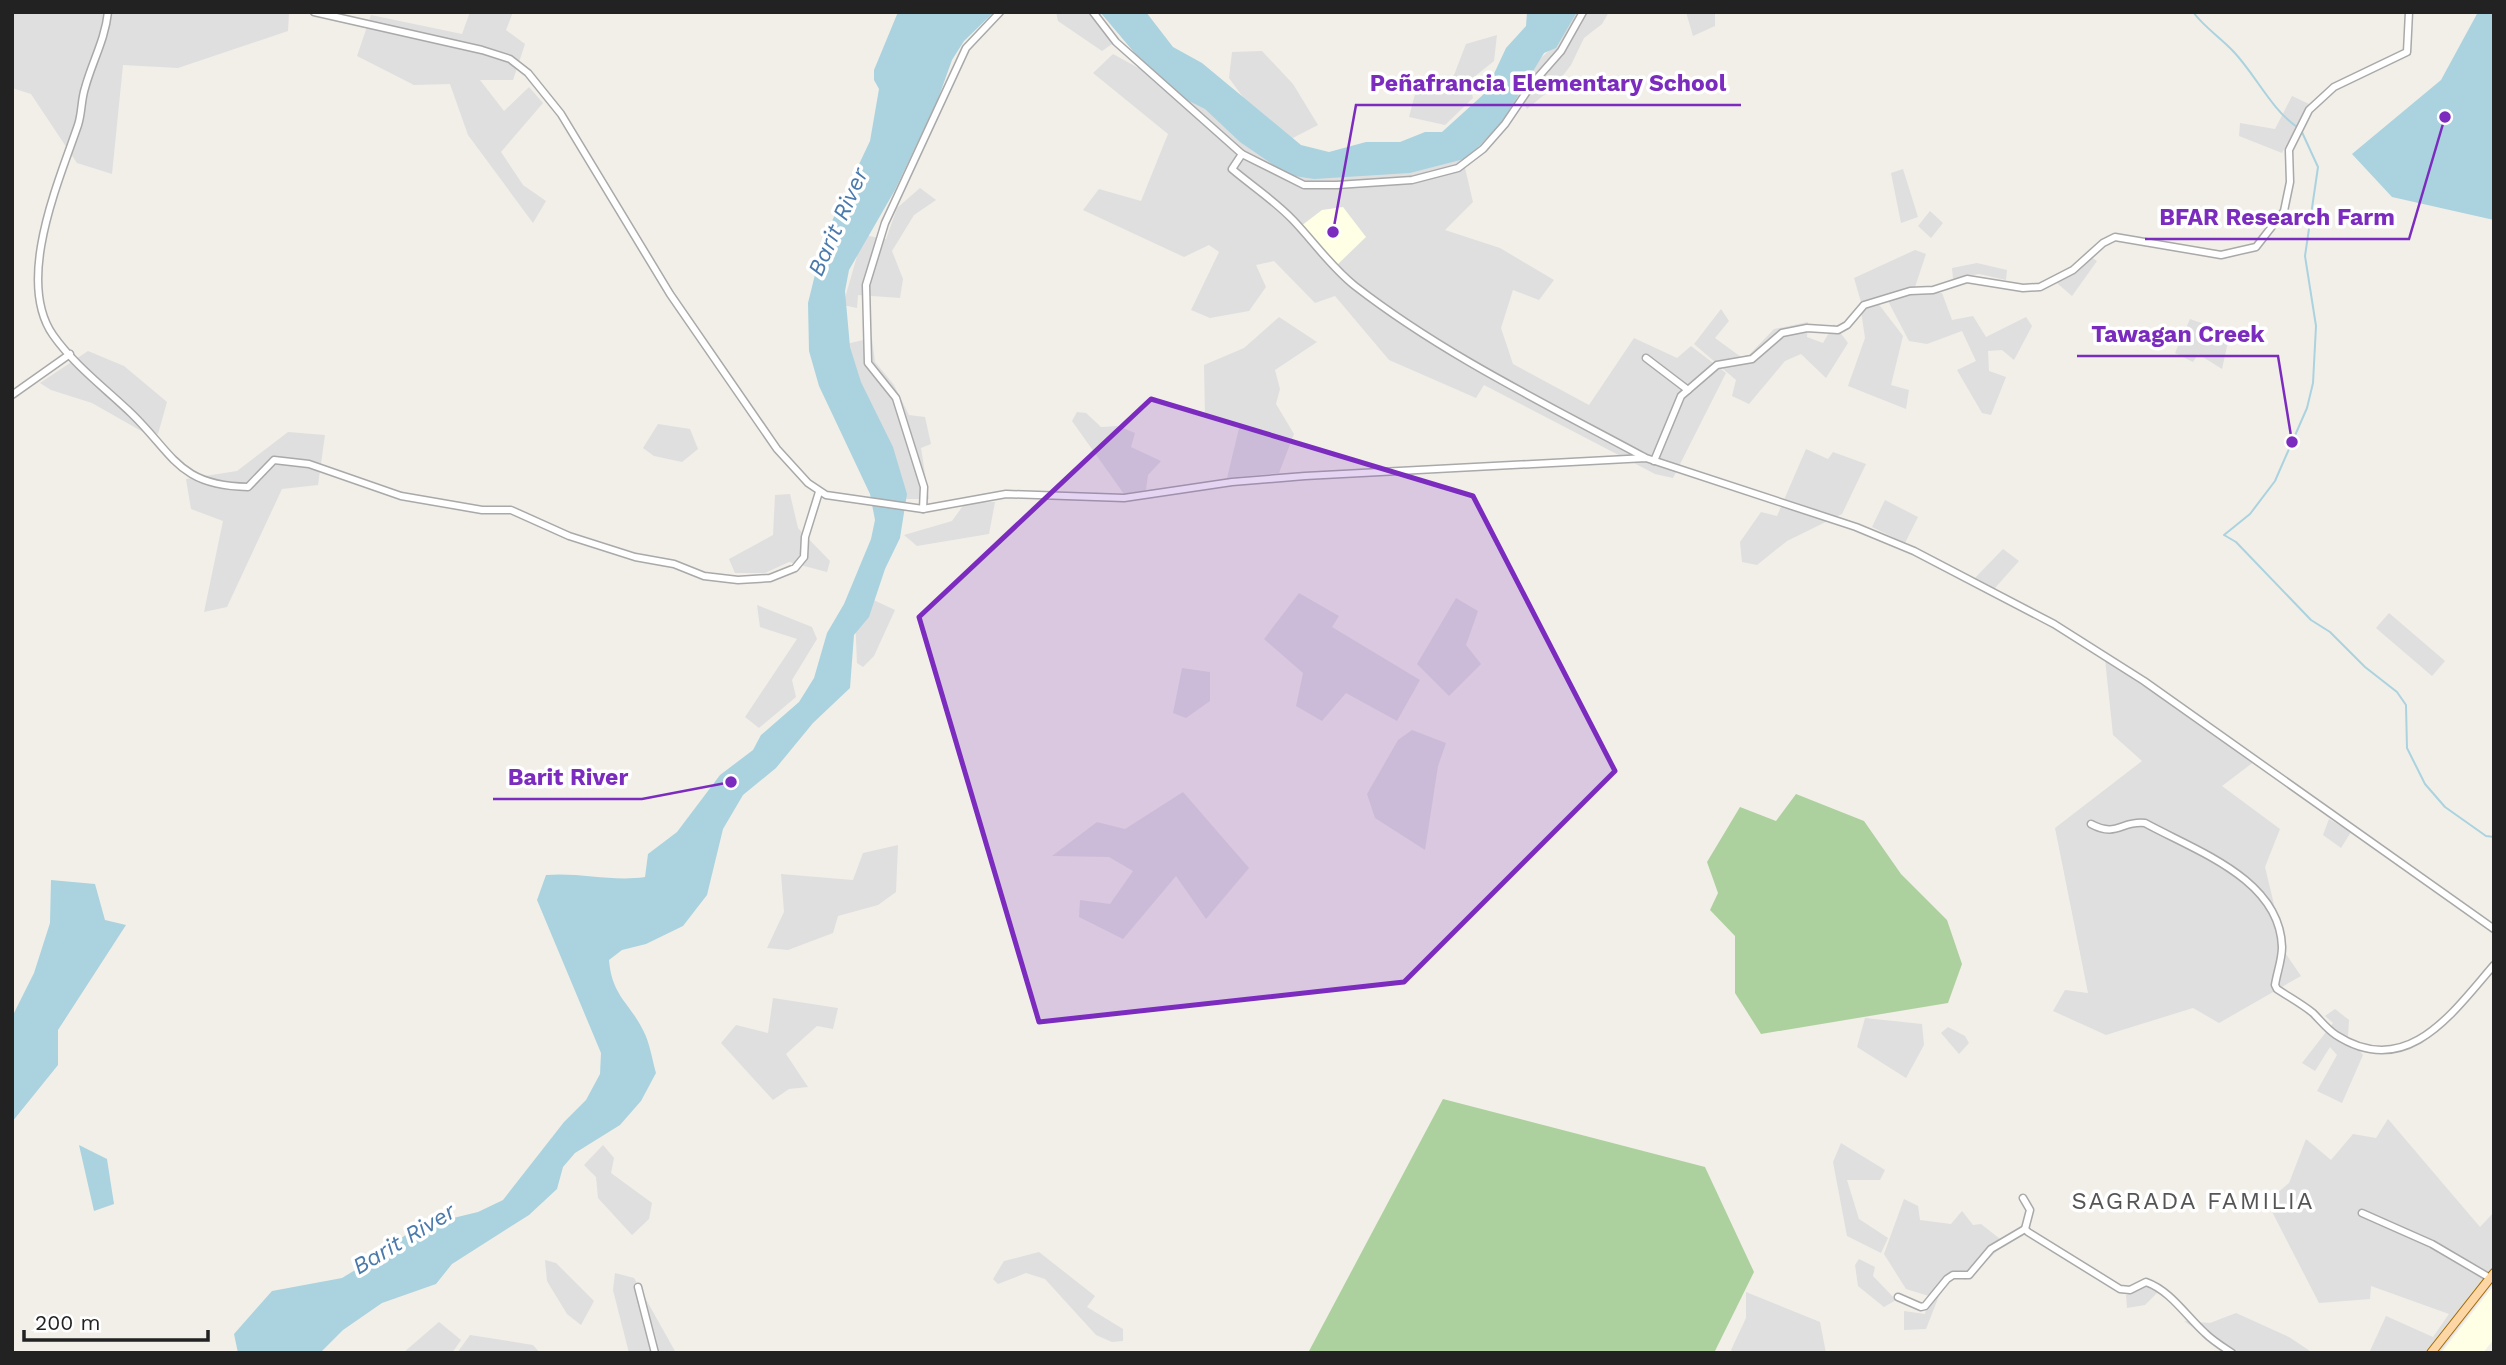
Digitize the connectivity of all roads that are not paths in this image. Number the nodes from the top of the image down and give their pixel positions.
1 (108, 12) edge
2 (314, 12) edge
3 (1000, 12) edge
4 (1093, 12) edge
5 (1583, 12) edge
6 (2409, 12) edge
7 (1242, 154) junction
8 (70, 354) junction
9 (1646, 358) dead end
10 (1688, 390) junction
11 (12, 395) edge
12 (1646, 458) junction
13 (1654, 461) junction
14 (819, 492) junction
15 (923, 509) junction
16 (2091, 824) dead end
17 (2494, 929) edge
18 (2494, 965) edge
19 (2023, 1198) dead end
20 (2362, 1213) dead end
21 (2025, 1229) junction
22 (2492, 1275) edge
23 (638, 1287) dead end
24 (1898, 1297) dead end
25 (655, 1353) edge
26 (2232, 1353) edge
27 (2431, 1353) edge

1 - 8 street
2 - 14 street
3 - 15 street
4 - 7 street
5 - 7 street
6 - 10 street
7 - 12 street
8 - 11 street
8 - 14 street
9 - 10 street
10 - 13 street
12 - 13 street
12 - 15 street
13 - 17 street
14 - 15 street
16 - 18 street
19 - 21 street
20 - 22 street
21 - 24 street
21 - 26 street
22 - 27 main road
23 - 25 street

